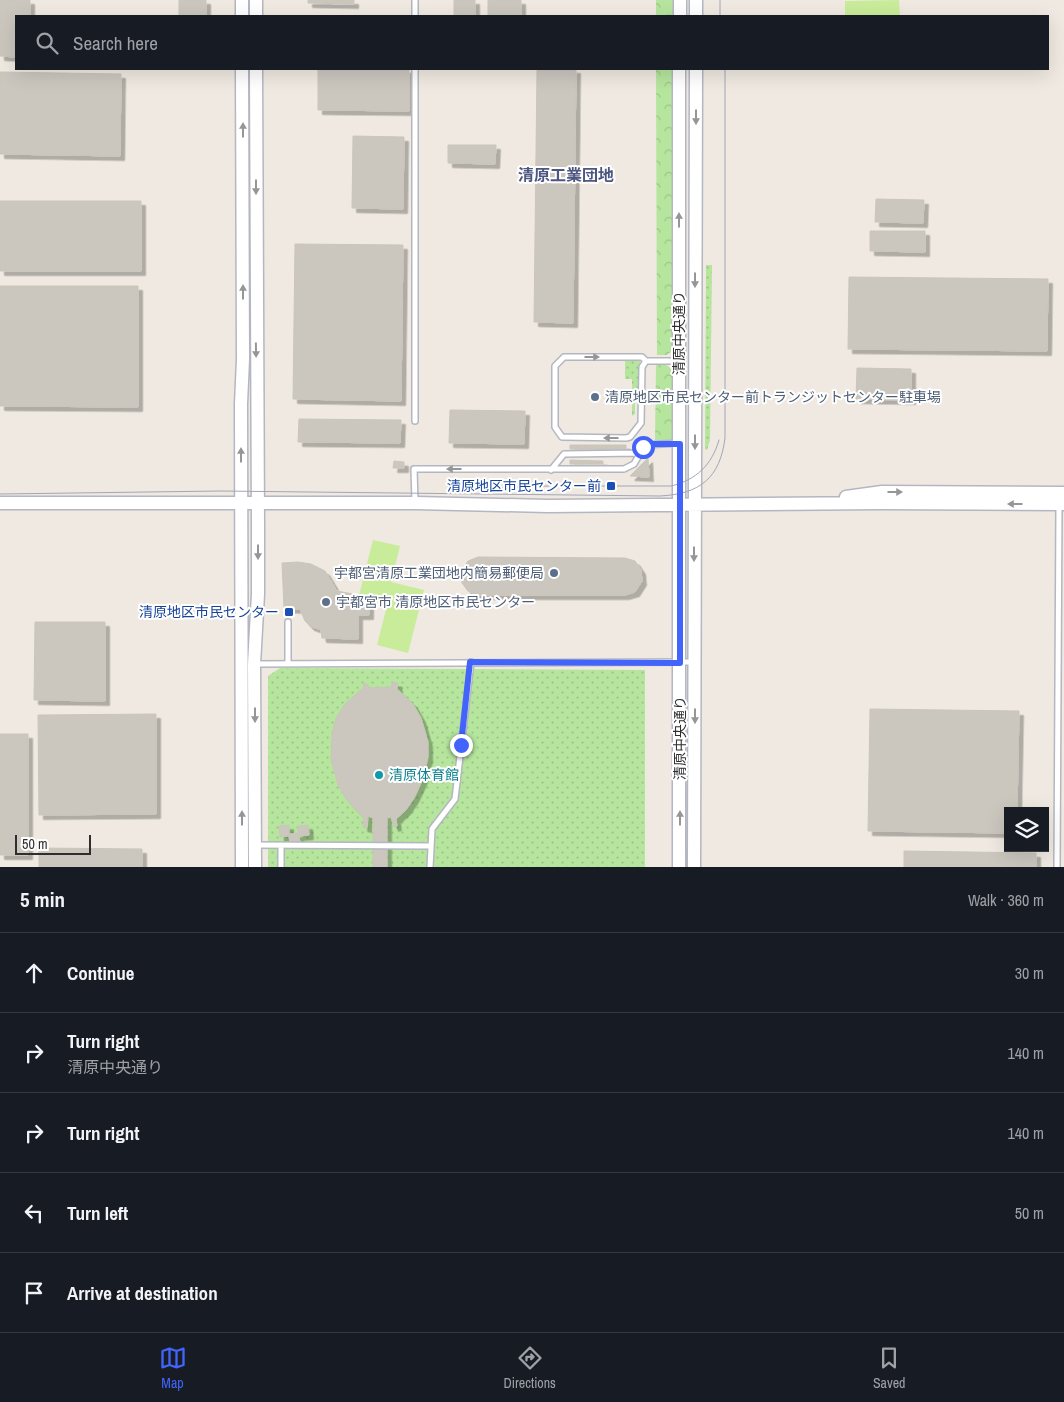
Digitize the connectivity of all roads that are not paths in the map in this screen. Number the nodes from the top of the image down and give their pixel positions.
1 (242, 0) edge
2 (256, 0) edge
3 (415, 0) edge
4 (680, 0) edge
5 (696, 0) edge
6 (242, 15) edge
7 (256, 15) edge
8 (415, 15) edge
9 (680, 15) edge
10 (696, 15) edge
11 (242, 70) edge
12 (256, 70) edge
13 (415, 70) edge
14 (680, 70) edge
15 (696, 70) edge
16 (646, 360) junction
17 (679, 361) junction
18 (415, 421) dead end
19 (680, 444) junction
20 (640, 453) junction
21 (551, 470) junction
22 (1062, 500) edge
23 (0, 503) edge
24 (258, 503) junction
25 (241, 504) junction
26 (415, 504) junction
27 (680, 505) junction
28 (694, 505) junction
29 (288, 622) dead end
30 (470, 662) junction
31 (695, 662) junction
32 (288, 663) junction
33 (680, 663) junction
34 (248, 664) junction
35 (255, 845) junction
36 (281, 845) junction
37 (431, 846) junction
38 (242, 867) edge
39 (255, 867) edge
40 (281, 867) edge
41 (430, 867) edge
42 (680, 867) edge
43 (694, 867) edge
44 (1057, 867) edge

1 - 6 street
2 - 7 street
3 - 8 lane
4 - 9 street
5 - 10 street
25 -> 11 street
12 -> 24 street
13 - 18 lane
17 -> 14 street, 清原中央通り
15 -> 28 street, 清原中央通り
16 -> 16 lane
16 - 17 lane
17 - 19 street, 清原中央通り
19 - 20 lane
19 - 27 street, 清原中央通り
20 - 21 lane
20 - 21 lane
21 -> 26 lane
22 - 28 street
22 - 44 lane
23 - 25 street
24 - 25 street
24 - 26 street
24 -> 34 street
25 - 34 street
26 - 27 street
27 - 28 street
27 - 33 street, 清原中央通り
28 -> 31 street, 清原中央通り
29 - 32 lane
30 - 32 lane
30 - 33 lane
30 - 37 lane
31 - 33 lane
31 -> 43 street, 清原中央通り
32 - 34 lane
42 -> 33 street, 清原中央通り
34 -> 35 street
38 -> 34 street
35 - 36 lane
35 - 39 street
36 - 37 lane
36 - 40 lane
37 - 41 lane

